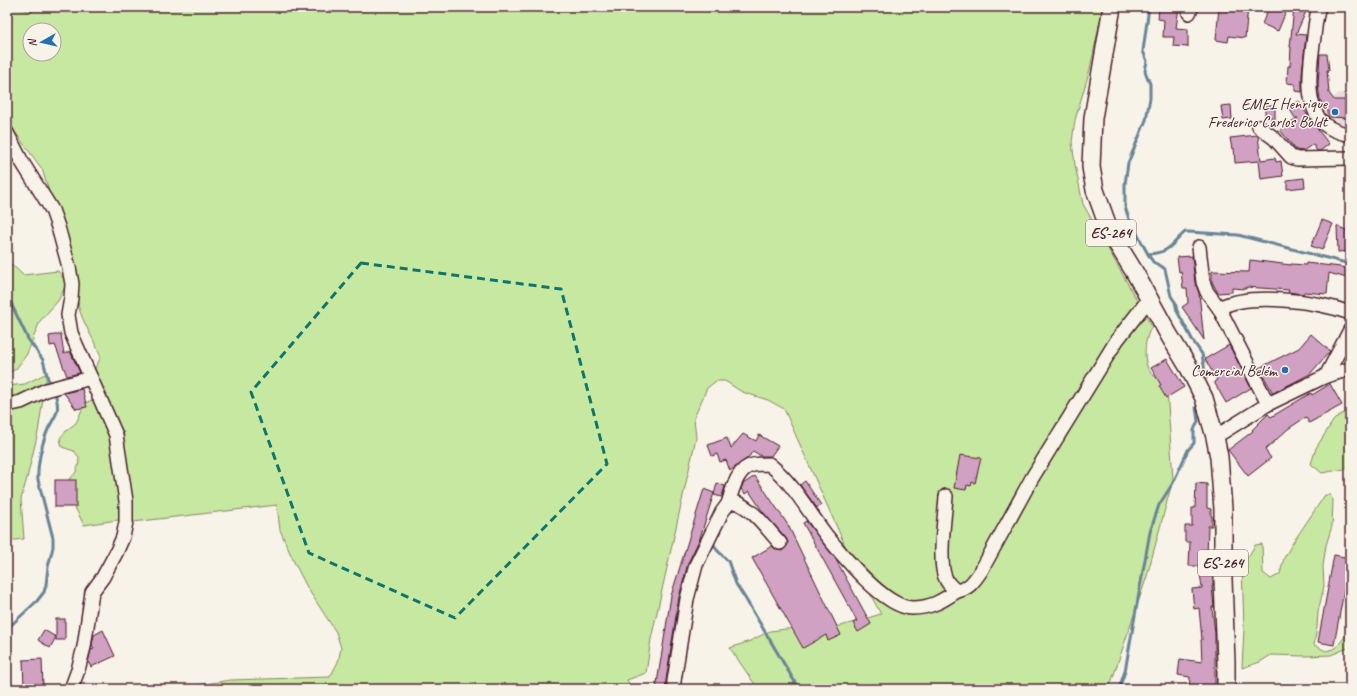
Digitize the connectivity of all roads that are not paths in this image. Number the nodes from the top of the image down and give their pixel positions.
1 (1112, 7) edge
2 (1320, 7) edge
3 (1259, 127) dead end
4 (7, 134) edge
5 (1350, 135) edge
6 (1350, 158) edge
7 (1198, 246) dead end
8 (1149, 299) junction
9 (1219, 308) junction
10 (1350, 313) edge
11 (1350, 330) edge
12 (1350, 368) edge
13 (1326, 376) junction
14 (91, 378) junction
15 (1268, 404) junction
16 (7, 405) edge
17 (1215, 437) junction
18 (946, 496) dead end
19 (728, 504) junction
20 (780, 543) dead end
21 (956, 591) junction
22 (71, 689) edge
23 (674, 689) edge
24 (1226, 689) edge

1 - 8 main road, ES-264
2 - 5 street
3 - 6 street
4 - 14 street
7 - 9 street
8 - 17 main road, ES-264
8 - 21 street
9 - 10 street
9 - 15 street
11 - 13 street
12 - 13 street
13 - 15 street
14 - 16 street
14 - 22 street
15 - 17 street
17 - 24 main road, ES-264
18 - 21 street
19 - 20 street
19 - 21 street
19 - 23 street

